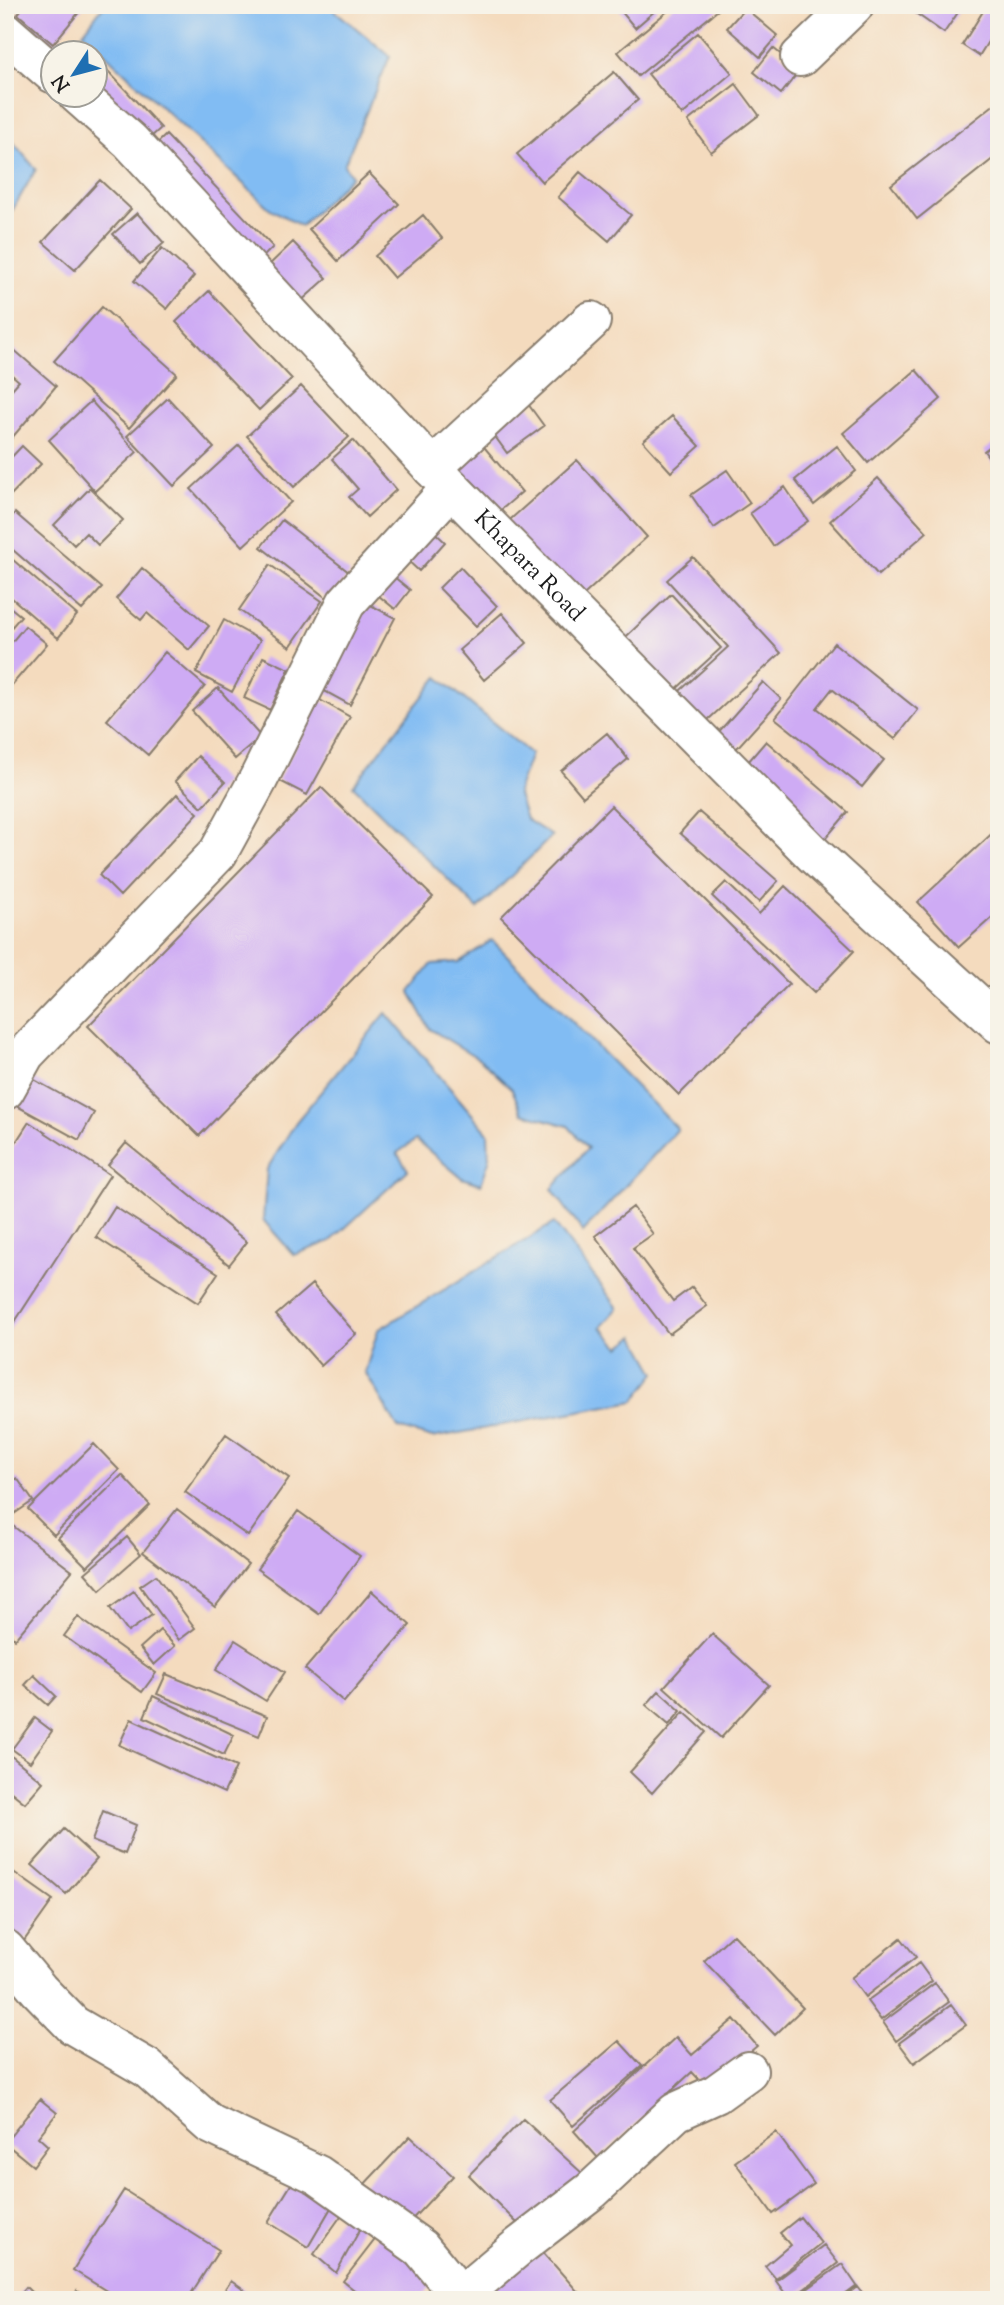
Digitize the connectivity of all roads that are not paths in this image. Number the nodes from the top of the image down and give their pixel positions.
1 (854, 5) edge
2 (5, 32) edge
3 (800, 57) dead end
4 (38, 61) edge
5 (93, 108) edge
6 (592, 321) dead end
7 (442, 478) junction
8 (999, 1024) edge
9 (5, 1090) edge
10 (5, 1949) edge
11 (748, 2071) dead end
12 (464, 2300) edge
13 (469, 2300) edge

1 - 3 street
2 - 4 street
5 - 7 street, Khapara Road
6 - 7 street
7 - 8 street, Khapara Road
7 - 9 street
10 - 12 street
11 - 13 street

